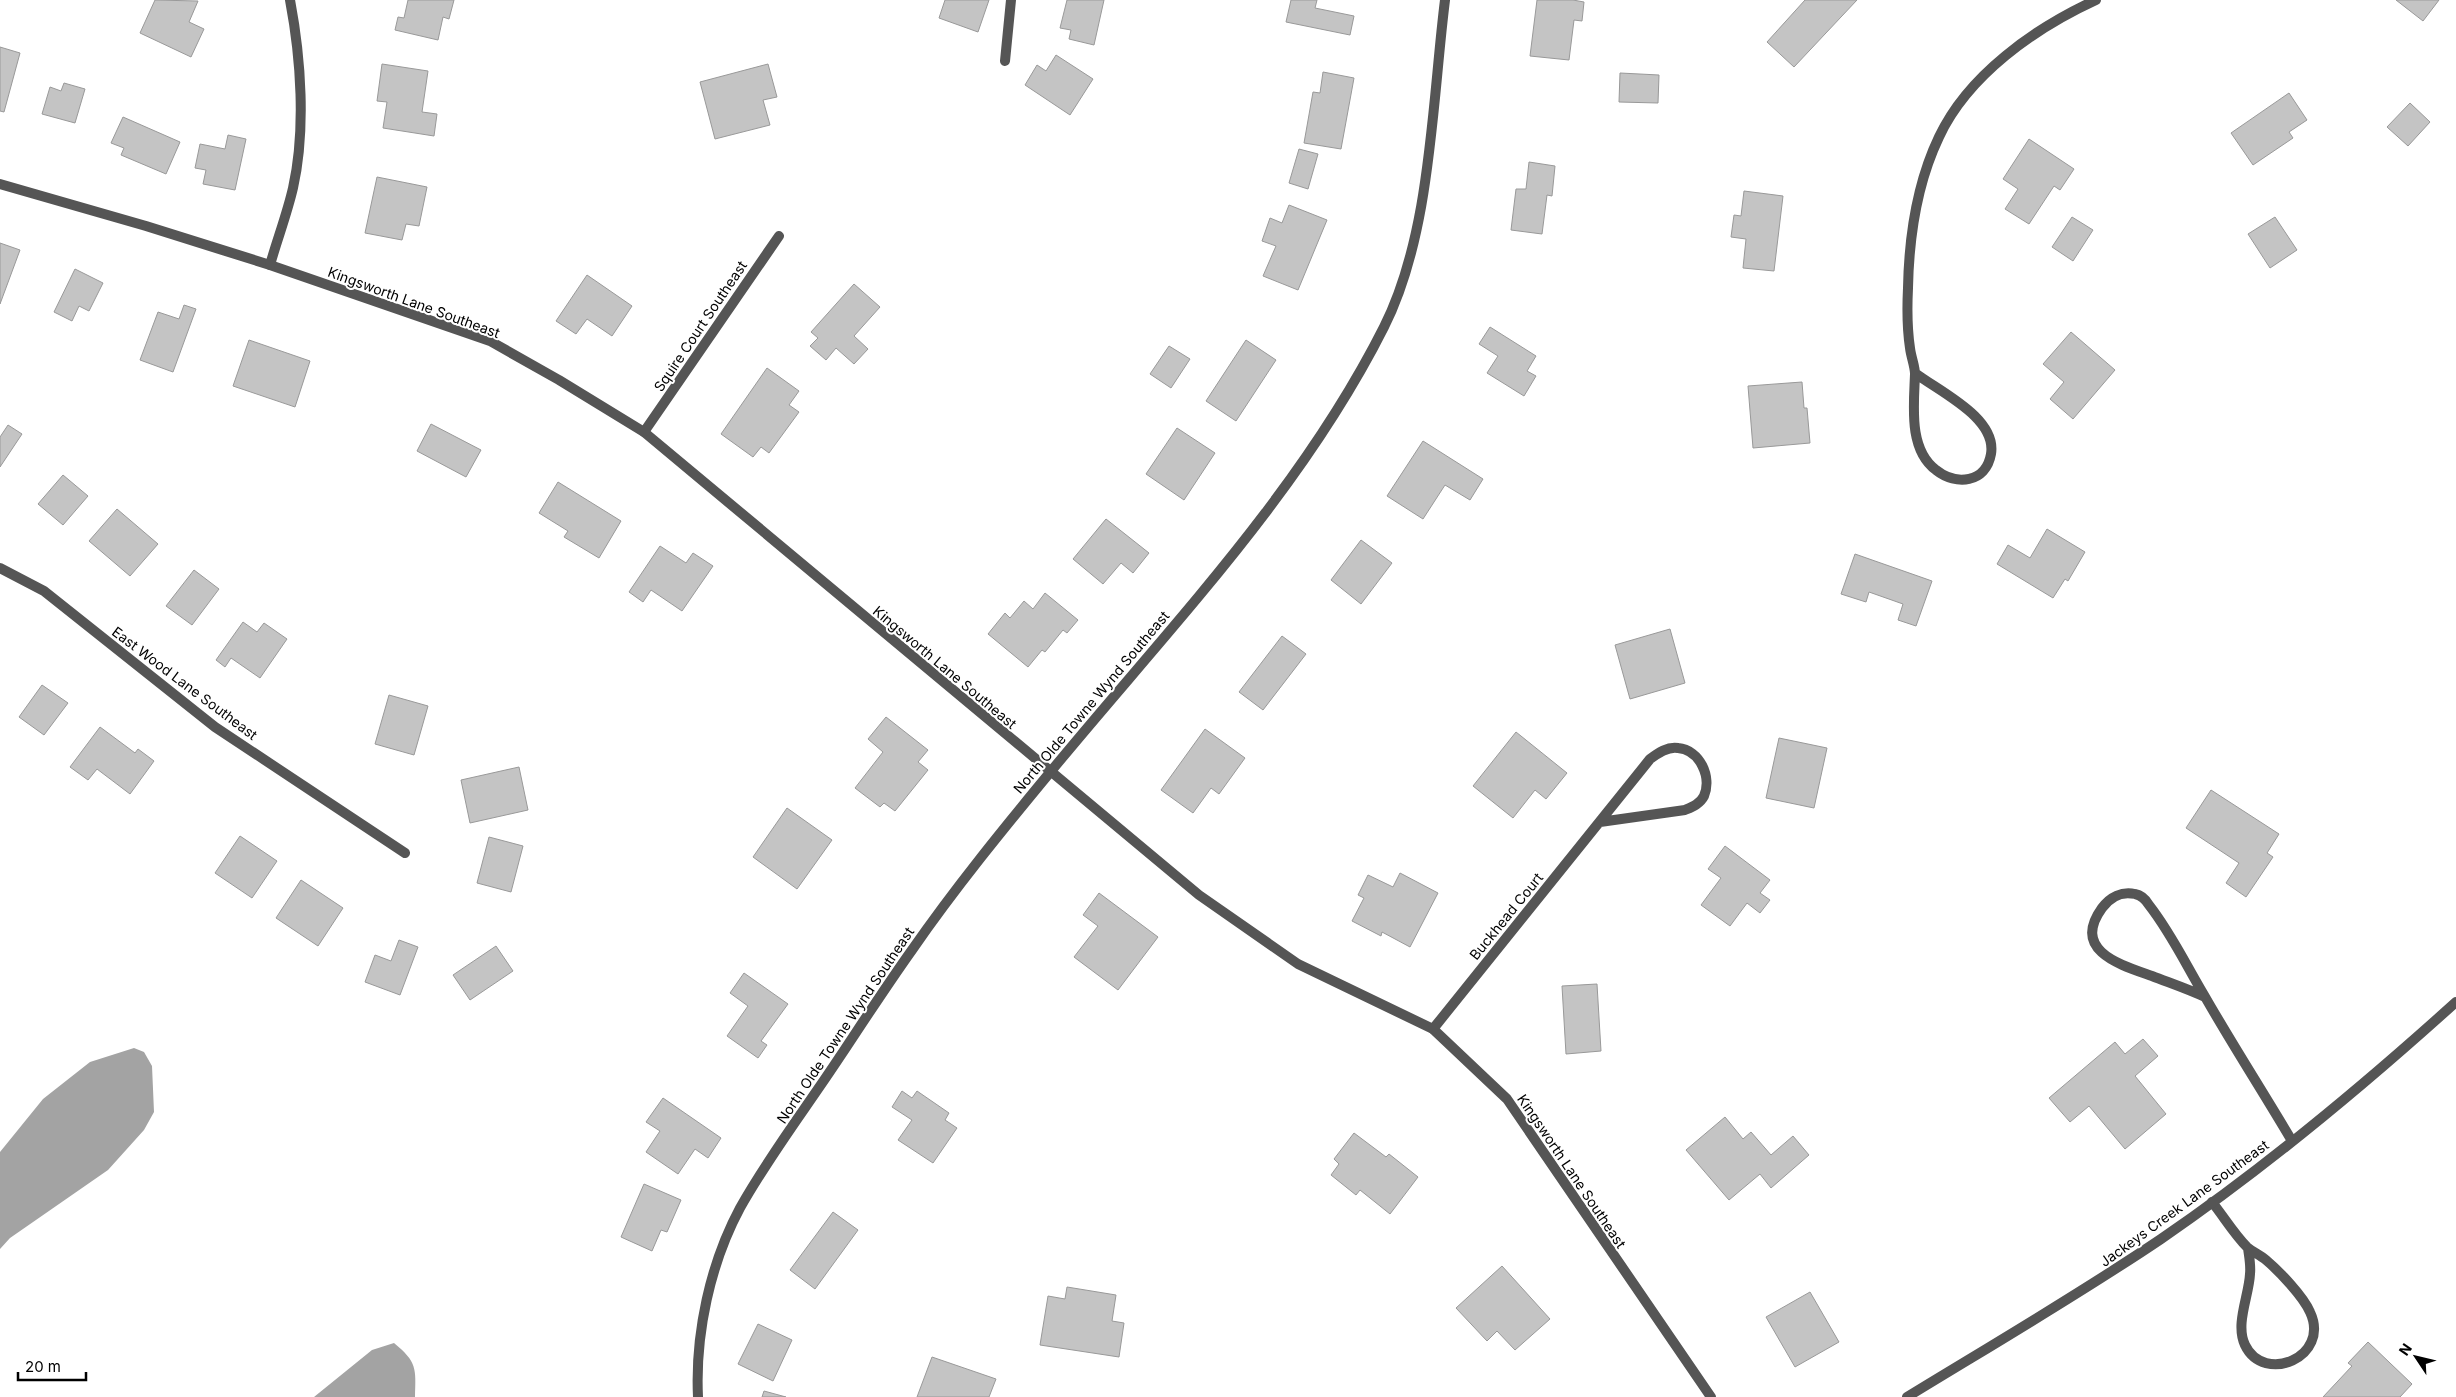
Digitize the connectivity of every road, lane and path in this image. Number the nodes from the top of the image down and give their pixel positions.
1 (290, 0) edge
2 (1011, 0) edge
3 (1445, 0) edge
4 (2096, 0) edge
5 (1005, 62) dead end
6 (0, 184) edge
7 (779, 236) dead end
8 (270, 265) junction
9 (1915, 373) junction
10 (644, 432) junction
11 (0, 568) edge
12 (1050, 772) junction
13 (1600, 822) junction
14 (405, 853) dead end
15 (2205, 997) junction
16 (2456, 1002) edge
17 (1433, 1028) junction
18 (2292, 1141) junction
19 (2212, 1202) junction
20 (2248, 1248) junction
21 (698, 1397) edge
22 (1711, 1397) edge
23 (1907, 1397) edge

1 - 8 street
2 - 5 street
3 - 12 street, North Olde Towne Wynd Southeast
4 - 9 street
6 - 8 street, Kingsworth Lane Southeast
7 - 10 street, Squire Court Southeast
8 - 10 street, Kingsworth Lane Southeast
9 - 9 street
10 - 12 street, Kingsworth Lane Southeast
11 - 14 street, East Wood Lane Southeast
12 - 17 street, Kingsworth Lane Southeast
12 - 21 street, North Olde Towne Wynd Southeast
13 - 13 street, Buckhead Court
13 - 17 street, Buckhead Court
15 - 15 street
15 - 18 street
16 - 18 street, Jackeys Creek Lane Southeast
17 - 22 street, Kingsworth Lane Southeast
18 - 19 street, Jackeys Creek Lane Southeast
19 - 20 street
19 - 23 street, Jackeys Creek Lane Southeast
20 - 20 street

